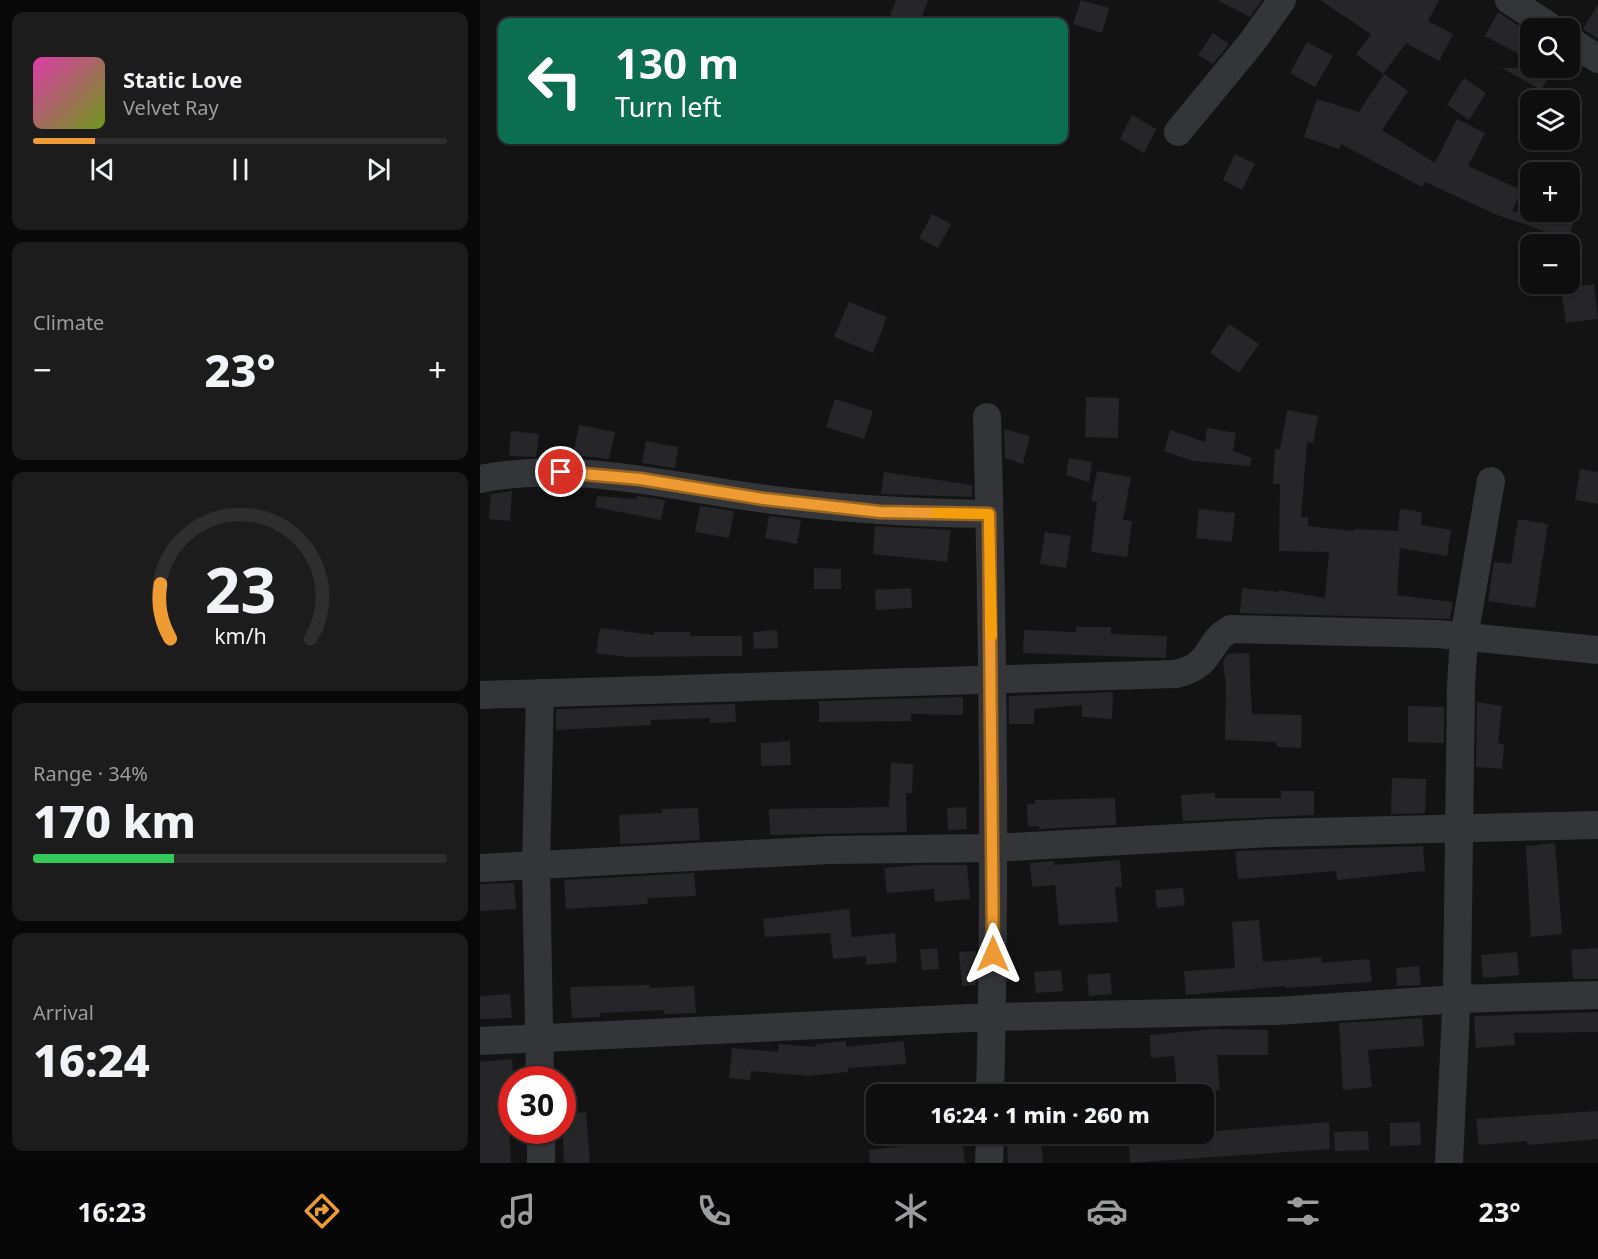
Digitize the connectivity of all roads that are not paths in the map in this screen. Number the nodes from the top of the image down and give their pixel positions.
1 (1282, 0) edge
2 (1509, 0) edge
3 (1550, 17) edge
4 (1580, 47) edge
5 (1598, 59) edge
6 (1178, 132) dead end
7 (987, 417) dead end
8 (480, 479) edge
9 (1491, 481) dead end
10 (989, 514) junction
11 (1464, 637) junction
12 (1598, 650) edge
13 (992, 678) junction
14 (540, 693) junction
15 (480, 695) edge
16 (1598, 825) edge
17 (1458, 830) junction
18 (993, 848) junction
19 (536, 866) junction
20 (480, 868) edge
21 (1598, 995) edge
22 (1457, 999) junction
23 (992, 1017) junction
24 (540, 1039) junction
25 (480, 1041) edge
26 (540, 1066) edge
27 (990, 1084) edge
28 (541, 1144) edge
29 (990, 1144) edge
30 (541, 1163) edge
31 (989, 1163) edge
32 (1449, 1163) edge

1 - 6 street
2 - 3 street
4 - 5 street
7 - 10 street
8 - 10 street
9 - 11 street
10 - 13 street
11 - 12 street
11 - 13 street
11 - 17 street
13 - 14 street
13 - 18 street
14 - 15 street
14 - 19 street
16 - 17 street
17 - 18 street
17 - 22 street
18 - 19 street
18 - 23 street
19 - 20 street
19 - 24 street
21 - 22 street
22 - 23 street
22 - 32 street
23 - 24 street
23 - 27 street
24 - 25 street
24 - 26 street
28 - 30 street
29 - 31 street

